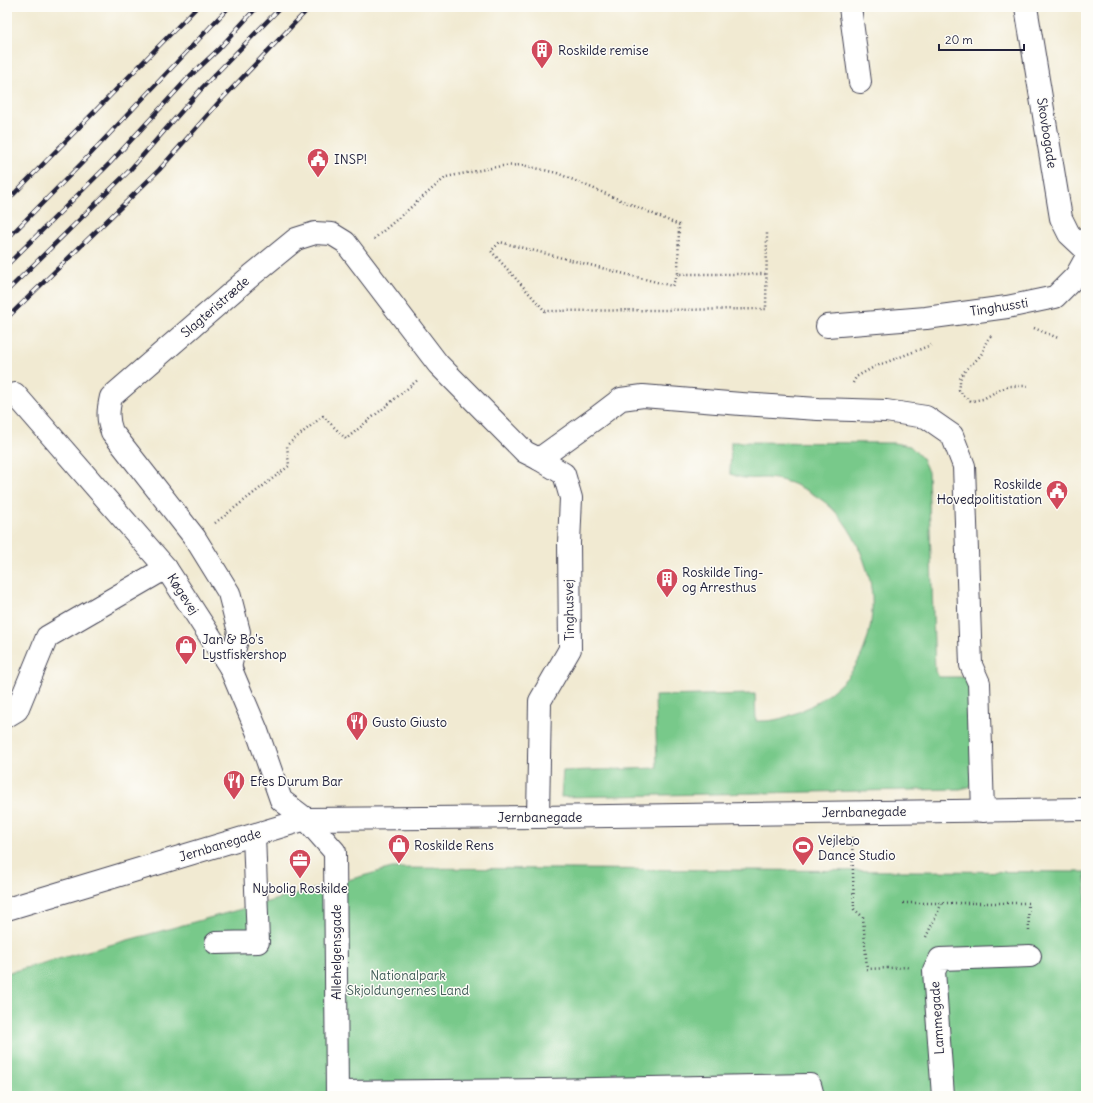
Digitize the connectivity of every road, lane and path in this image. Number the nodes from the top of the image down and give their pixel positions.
1 (850, 7) edge
2 (1026, 7) edge
3 (860, 82) dead end
4 (767, 232) dead end
5 (1086, 250) edge
6 (355, 255) junction
7 (1086, 258) edge
8 (678, 274) junction
9 (767, 274) junction
10 (827, 326) dead end
11 (1033, 328) dead end
12 (994, 333) dead end
13 (1058, 338) dead end
14 (932, 345) dead end
15 (438, 364) junction
16 (1028, 386) dead end
17 (15, 394) dead end
18 (841, 409) junction
19 (538, 459) junction
20 (196, 538) junction
21 (166, 568) junction
22 (230, 667) junction
23 (7, 716) edge
24 (1086, 809) edge
25 (983, 811) junction
26 (851, 813) junction
27 (538, 817) junction
28 (306, 819) junction
29 (254, 835) junction
30 (903, 903) dead end
31 (942, 903) junction
32 (7, 909) edge
33 (925, 939) dead end
34 (216, 943) dead end
35 (1030, 956) joint
36 (937, 966) junction
37 (544, 1093) edge
38 (337, 1094) edge
39 (813, 1096) edge
40 (943, 1096) edge

1 - 3 street
2 - 5 street, Skovbogade
4 - 9 path
6 - 8 path
6 - 15 street, Slagteristræde
6 - 20 street, Slagteristræde
7 - 10 street, Tinghussti
8 - 9 path
8 - 9 path
11 - 13 path
12 - 16 path
14 - 18 path
15 - 19 street, Slagteristræde
15 - 20 path
17 - 21 street, Køgevej
18 - 19 street
18 - 25 street
19 - 27 street, Tinghusvej
20 - 22 street, Slagteristræde
21 - 22 street, Køgevej
21 - 23 street
22 - 28 street, Køgevej
24 - 25 street, Jernbanegade
25 - 26 street, Jernbanegade
26 - 27 street, Jernbanegade
26 - 36 path
27 - 28 street, Jernbanegade
28 - 29 street, Jernbanegade
28 - 38 street, Allehelgensgade
29 - 32 street, Jernbanegade
29 - 34 street
30 - 31 path
31 - 33 path
31 - 35 path
35 - 36 street, Lammegade
36 - 40 street, Lammegade
37 - 38 street
37 - 39 street

